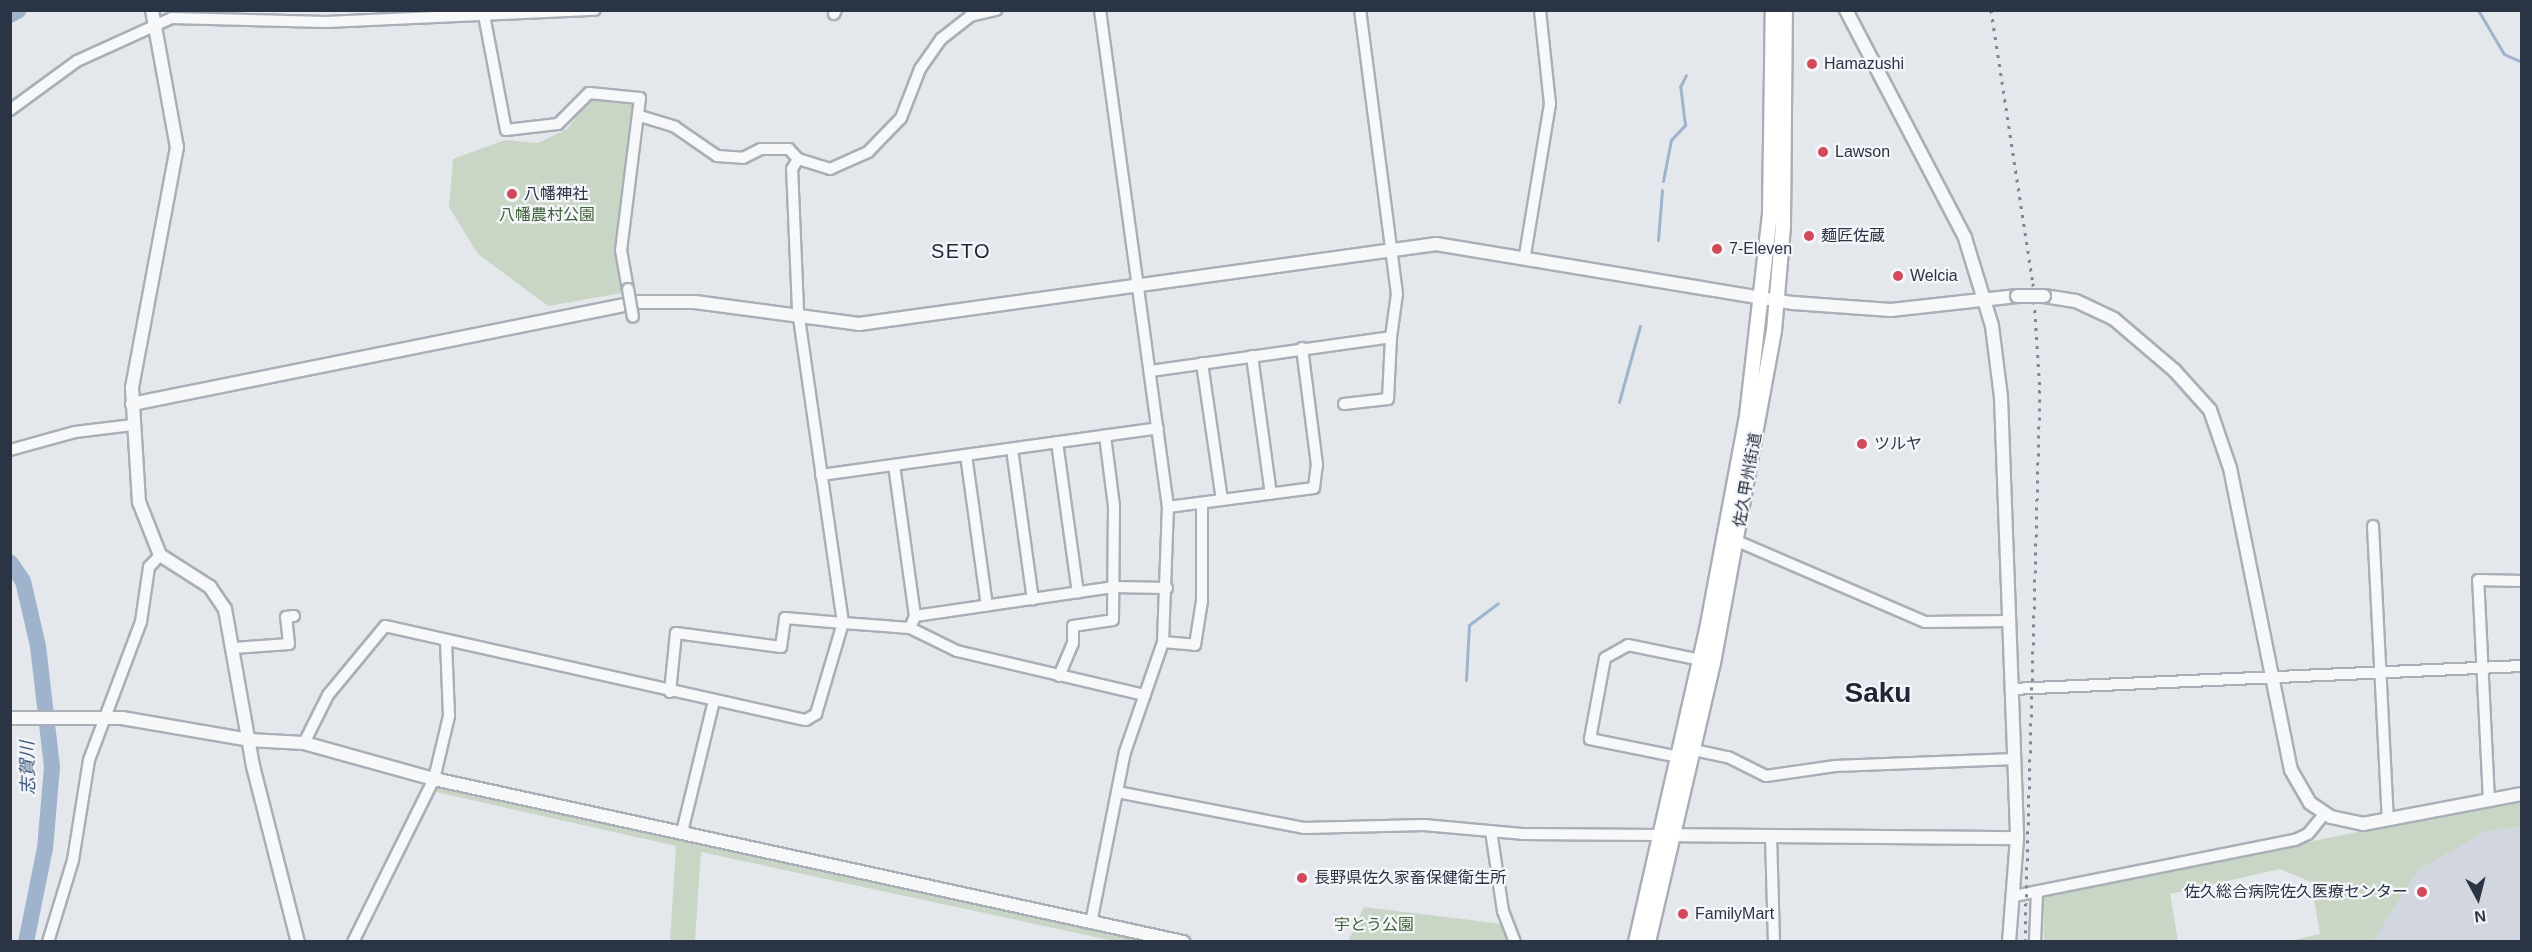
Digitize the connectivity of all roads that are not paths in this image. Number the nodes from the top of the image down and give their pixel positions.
1 (595, 10) edge
2 (996, 10) edge
3 (1100, 10) edge
4 (1360, 10) edge
5 (1540, 10) edge
6 (1773, 10) edge
7 (1785, 10) edge
8 (1846, 10) edge
9 (484, 15) junction
10 (153, 16) edge
11 (368, 16) edge
12 (10, 110) edge
13 (640, 116) junction
14 (798, 159) junction
15 (1389, 249) junction
16 (1525, 255) junction
17 (1137, 285) junction
18 (1986, 299) junction
19 (1771, 300) junction
20 (633, 316) dead end
21 (800, 320) junction
22 (1391, 337) junction
23 (1302, 348) junction
24 (1252, 356) junction
25 (1202, 363) junction
26 (1150, 371) junction
27 (132, 404) junction
28 (1344, 404) dead end
29 (132, 425) junction
30 (1158, 428) junction
31 (1105, 436) junction
32 (1057, 442) junction
33 (1012, 449) junction
34 (10, 450) edge
35 (966, 455) junction
36 (894, 465) junction
37 (821, 475) junction
38 (1271, 494) junction
39 (1222, 500) junction
40 (1202, 503) junction
41 (1168, 507) junction
42 (2373, 526) dead end
43 (1731, 539) junction
44 (160, 555) junction
45 (2522, 581) edge
46 (1113, 587) junction
47 (1167, 588) junction
48 (1078, 592) junction
49 (1033, 600) junction
50 (987, 606) junction
51 (294, 616) dead end
52 (915, 616) junction
53 (2010, 621) junction
54 (843, 623) junction
55 (910, 628) junction
56 (446, 640) junction
57 (1163, 642) junction
58 (234, 648) junction
59 (1707, 662) junction
60 (2522, 666) edge
61 (2482, 668) junction
62 (2380, 674) junction
63 (1059, 676) junction
64 (2272, 681) junction
65 (2012, 689) junction
66 (670, 692) junction
67 (1145, 695) junction
68 (714, 701) junction
69 (106, 717) junction
70 (11, 718) edge
71 (249, 740) junction
72 (304, 743) junction
73 (1694, 750) junction
74 (1679, 756) junction
75 (2015, 759) junction
76 (434, 779) junction
77 (1117, 792) junction
78 (2522, 794) edge
79 (2489, 801) junction
80 (2324, 814) junction
81 (2388, 820) junction
82 (1491, 831) junction
83 (682, 832) junction
84 (1667, 835) junction
85 (1771, 835) junction
86 (2017, 838) junction
87 (2037, 893) junction
88 (2014, 896) junction
89 (1091, 923) junction
90 (48, 942) edge
91 (298, 942) edge
92 (353, 942) edge
93 (1183, 942) edge
94 (1515, 942) edge
95 (1636, 942) edge
96 (1648, 942) edge
97 (1774, 942) edge
98 (2008, 942) edge
99 (2035, 942) edge

1 - 9 street
2 - 14 street
3 - 17 street
4 - 15 street
5 - 16 street
6 - 19 main road, 佐久甲州街道
7 - 19 main road, 佐久甲州街道
8 - 18 street
9 - 11 street
9 - 13 street
10 - 11 street
10 - 12 street
10 - 27 street
13 - 14 street
13 - 20 street, bridge
14 - 21 street
15 - 16 street
15 - 17 street
15 - 22 street
16 - 19 street
17 - 21 street
17 - 26 street
18 - 19 street
18 - 53 street
18 - 64 street, bridge
19 - 43 main road, 佐久甲州街道
21 - 27 street
21 - 37 street
22 - 23 street
22 - 28 street
23 - 24 street
23 - 38 street
24 - 25 street
24 - 38 street
25 - 26 street
25 - 39 street
26 - 30 street
27 - 29 street
29 - 34 street
29 - 44 street
30 - 31 street
30 - 41 street
31 - 32 street
31 - 46 street
32 - 33 street
32 - 48 street
33 - 35 street
33 - 49 street
35 - 36 street
35 - 50 street
36 - 37 street
36 - 52 street
37 - 54 street
38 - 39 street
39 - 40 street
40 - 41 street
40 - 57 street
41 - 47 street
42 - 62 street
43 - 53 street
43 - 59 main road, 佐久甲州街道
44 - 58 street
44 - 69 street
45 - 61 street
46 - 47 street
46 - 48 street
46 - 63 street
47 - 57 street
48 - 49 street
49 - 50 street
50 - 52 street
51 - 58 street
52 - 55 street
53 - 65 street
54 - 55 street
54 - 66 street
54 - 68 street
55 - 63 street
56 - 66 street
56 - 72 street
56 - 76 street
57 - 67 street
58 - 71 street
59 - 73 main road, 佐久甲州街道
59 - 74 main road, 佐久甲州街道
59 - 74 street
60 - 61 street
61 - 62 street
61 - 79 street
62 - 64 street
62 - 81 street
63 - 67 street
64 - 65 street
64 - 80 street
65 - 75 street
66 - 68 street
67 - 77 street
68 - 83 street
69 - 70 street
69 - 71 street
69 - 90 street
71 - 72 street
71 - 91 street
72 - 76 street
73 - 75 street
73 - 84 main road, 佐久甲州街道
74 - 84 main road, 佐久甲州街道
75 - 86 street
76 - 83 street
76 - 92 street
77 - 82 street
77 - 89 street
78 - 79 street
79 - 81 street
80 - 81 street
80 - 87 street
82 - 84 street
82 - 94 street
83 - 89 street
84 - 85 street
84 - 95 main road, 佐久甲州街道
84 - 96 main road, 佐久甲州街道
85 - 86 street
85 - 97 street
86 - 88 street
87 - 88 street
87 - 99 street
88 - 98 street
89 - 93 street

